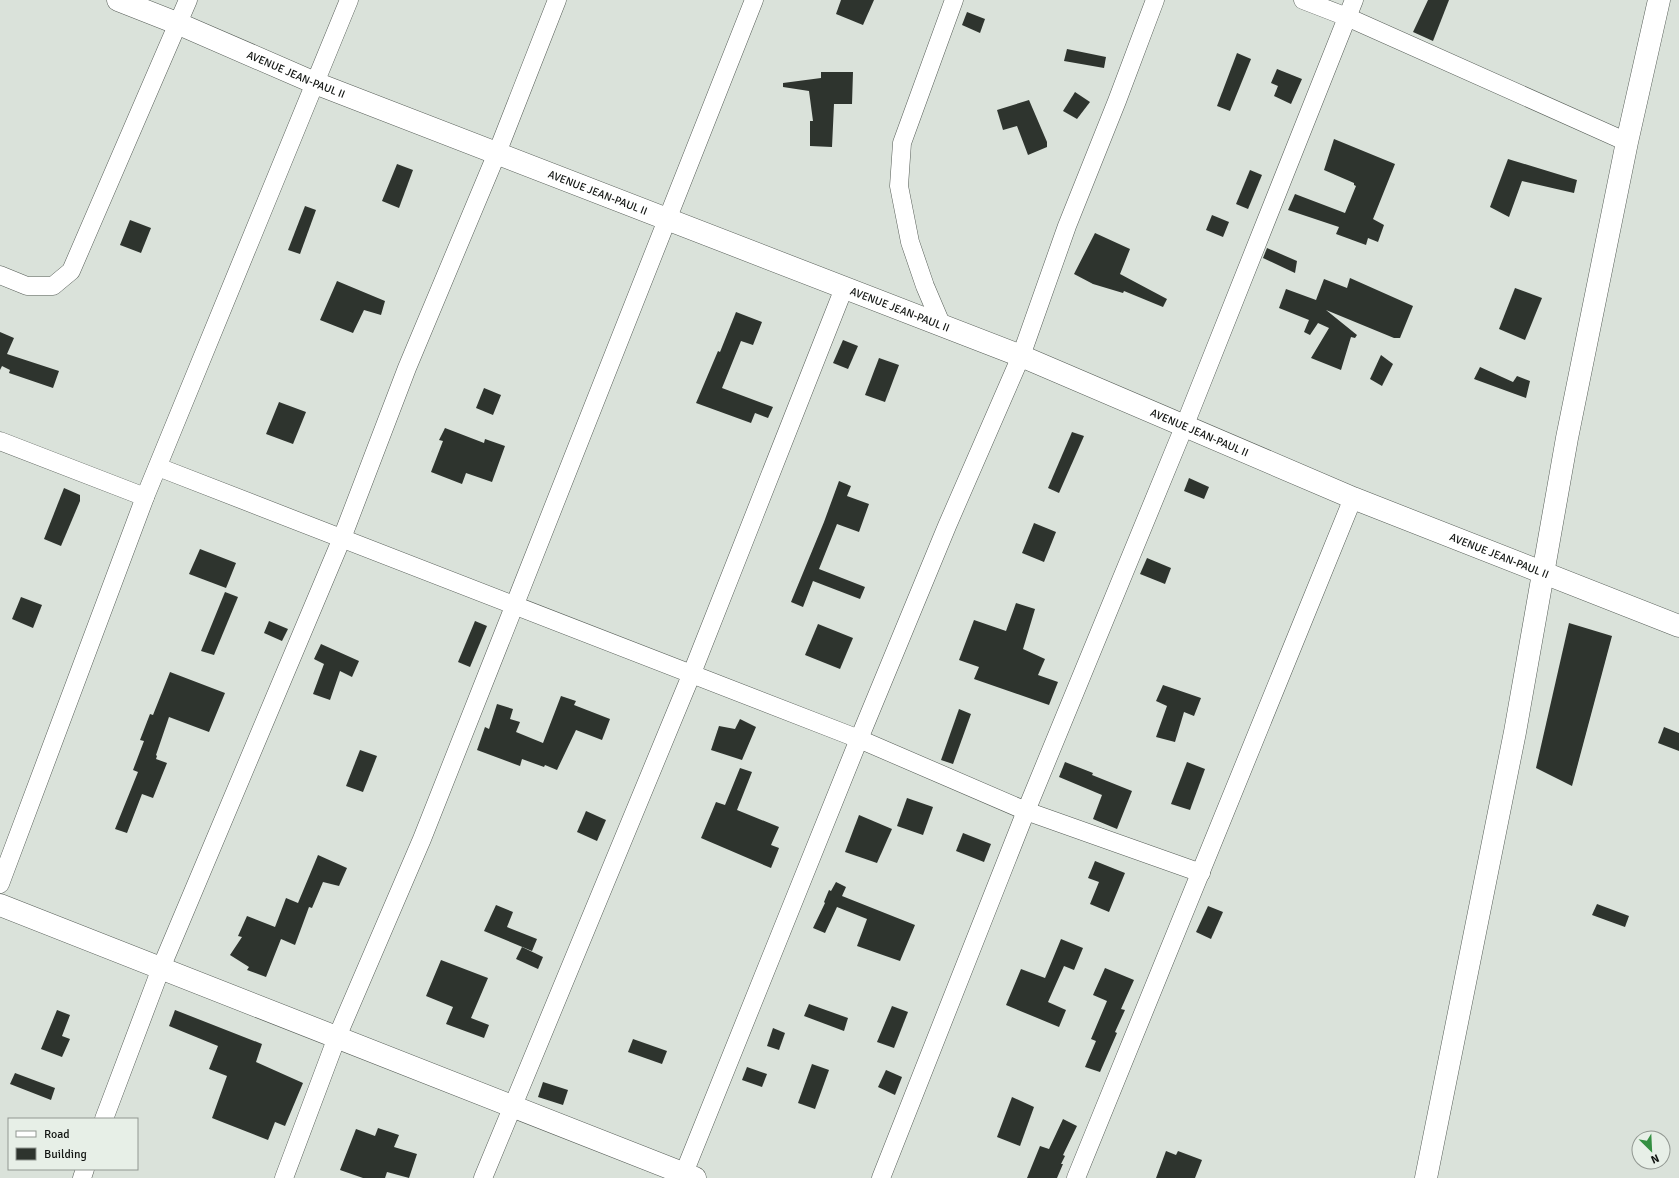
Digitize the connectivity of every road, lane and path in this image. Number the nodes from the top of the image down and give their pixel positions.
1 (118, 0) edge
2 (188, 0) edge
3 (349, 0) edge
4 (557, 0) edge
5 (754, 0) edge
6 (954, 0) edge
7 (1155, 0) edge
8 (1303, 0) edge
9 (1354, 0) edge
10 (1659, 0) edge
11 (1347, 17) junction
12 (179, 24) junction
13 (315, 83) junction
14 (1627, 142) junction
15 (497, 154) junction
16 (666, 219) junction
17 (0, 275) edge
18 (844, 288) junction
19 (942, 326) junction
20 (1021, 356) junction
21 (1184, 427) junction
22 (0, 441) edge
23 (158, 467) junction
24 (145, 497) junction
25 (1353, 498) junction
26 (342, 538) junction
27 (1544, 573) junction
28 (515, 605) junction
29 (1679, 626) edge
30 (692, 673) junction
31 (859, 739) junction
32 (1026, 810) junction
33 (1201, 873) junction
34 (0, 884) edge
35 (0, 905) edge
36 (161, 968) junction
37 (337, 1037) junction
38 (512, 1105) junction
39 (104, 1118) edge
40 (687, 1176) edge
41 (284, 1178) edge
42 (483, 1178) edge
43 (881, 1178) edge
44 (1076, 1178) edge
45 (1426, 1178) edge

1 - 12 street, AVENUE JEAN-PAUL II
2 - 12 street
3 - 13 street
4 - 15 street
5 - 16 street
6 - 19 street
7 - 20 street
8 - 11 street
9 - 11 street
10 - 14 street
11 - 14 street
11 - 21 street
12 - 13 street, AVENUE JEAN-PAUL II
12 - 17 street
13 - 15 street, AVENUE JEAN-PAUL II
13 - 23 street
14 - 27 street
15 - 16 street, AVENUE JEAN-PAUL II
15 - 26 street
16 - 18 street, AVENUE JEAN-PAUL II
16 - 28 street
18 - 19 street, AVENUE JEAN-PAUL II
18 - 30 street
19 - 20 street, AVENUE JEAN-PAUL II
20 - 21 street, AVENUE JEAN-PAUL II
20 - 31 street
21 - 25 street, AVENUE JEAN-PAUL II
21 - 32 street
22 - 24 street
23 - 24 street
23 - 26 street
24 - 34 street
25 - 27 street, AVENUE JEAN-PAUL II
25 - 33 street
26 - 28 street
26 - 36 street
27 - 29 street, AVENUE JEAN-PAUL II
27 - 45 street
28 - 30 street
28 - 37 street
30 - 31 street
30 - 38 street
31 - 32 street
31 - 40 street
32 - 33 street
32 - 43 street
33 - 44 street
35 - 36 street
36 - 37 street
36 - 39 street
37 - 38 street
37 - 41 street
38 - 40 street
38 - 42 street

